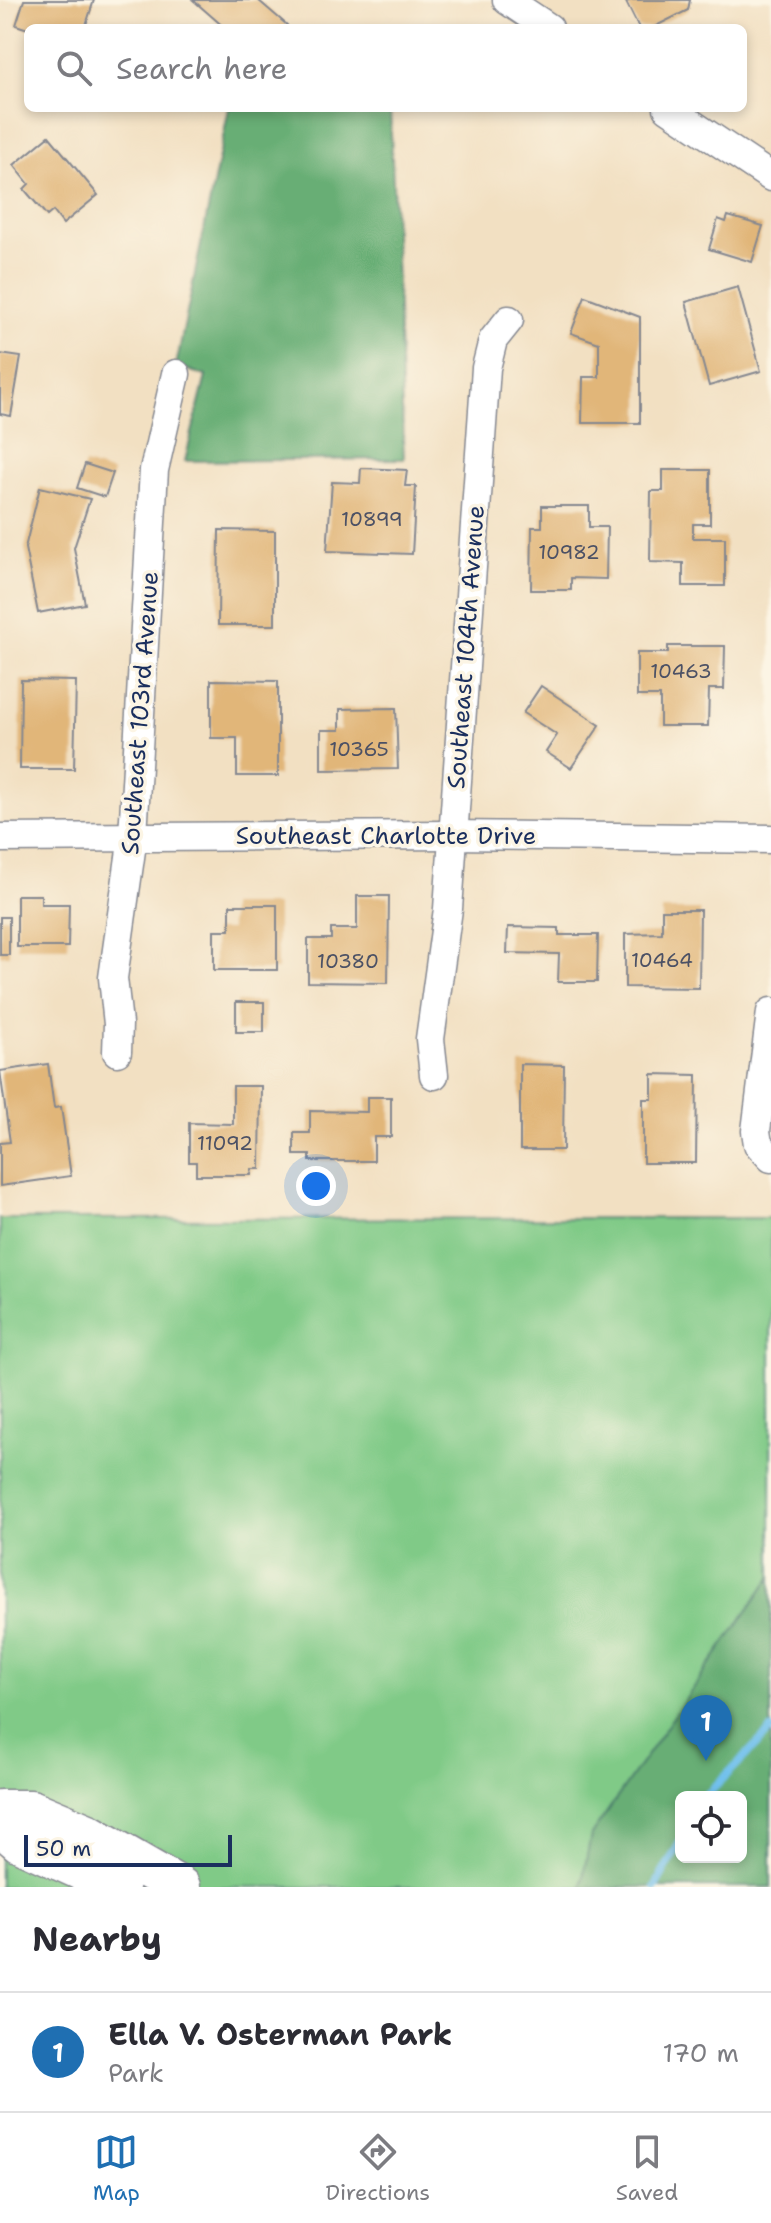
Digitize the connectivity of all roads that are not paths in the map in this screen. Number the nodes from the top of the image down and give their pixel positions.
1 (507, 0) edge
2 (543, 24) edge
3 (674, 112) edge
4 (771, 177) edge
5 (509, 320) dead end
6 (176, 374) dead end
7 (452, 835) junction
8 (133, 836) junction
9 (0, 838) edge
10 (771, 839) edge
11 (771, 1012) edge
12 (117, 1052) dead end
13 (434, 1075) dead end
14 (769, 1158) edge
15 (0, 1810) edge
16 (0, 1825) edge
17 (119, 1887) edge
18 (180, 1887) edge

1 - 2 street
3 - 4 street
5 - 7 street, Southeast 104th Avenue
6 - 8 street, Southeast 103rd Avenue
7 - 8 street, Southeast Charlotte Drive
7 - 10 street, Southeast Charlotte Drive
7 - 13 street, Southeast 104th Avenue
8 - 9 street, Southeast Charlotte Drive
8 - 12 street, Southeast 103rd Avenue
11 - 14 street
15 - 18 street
16 - 17 street

